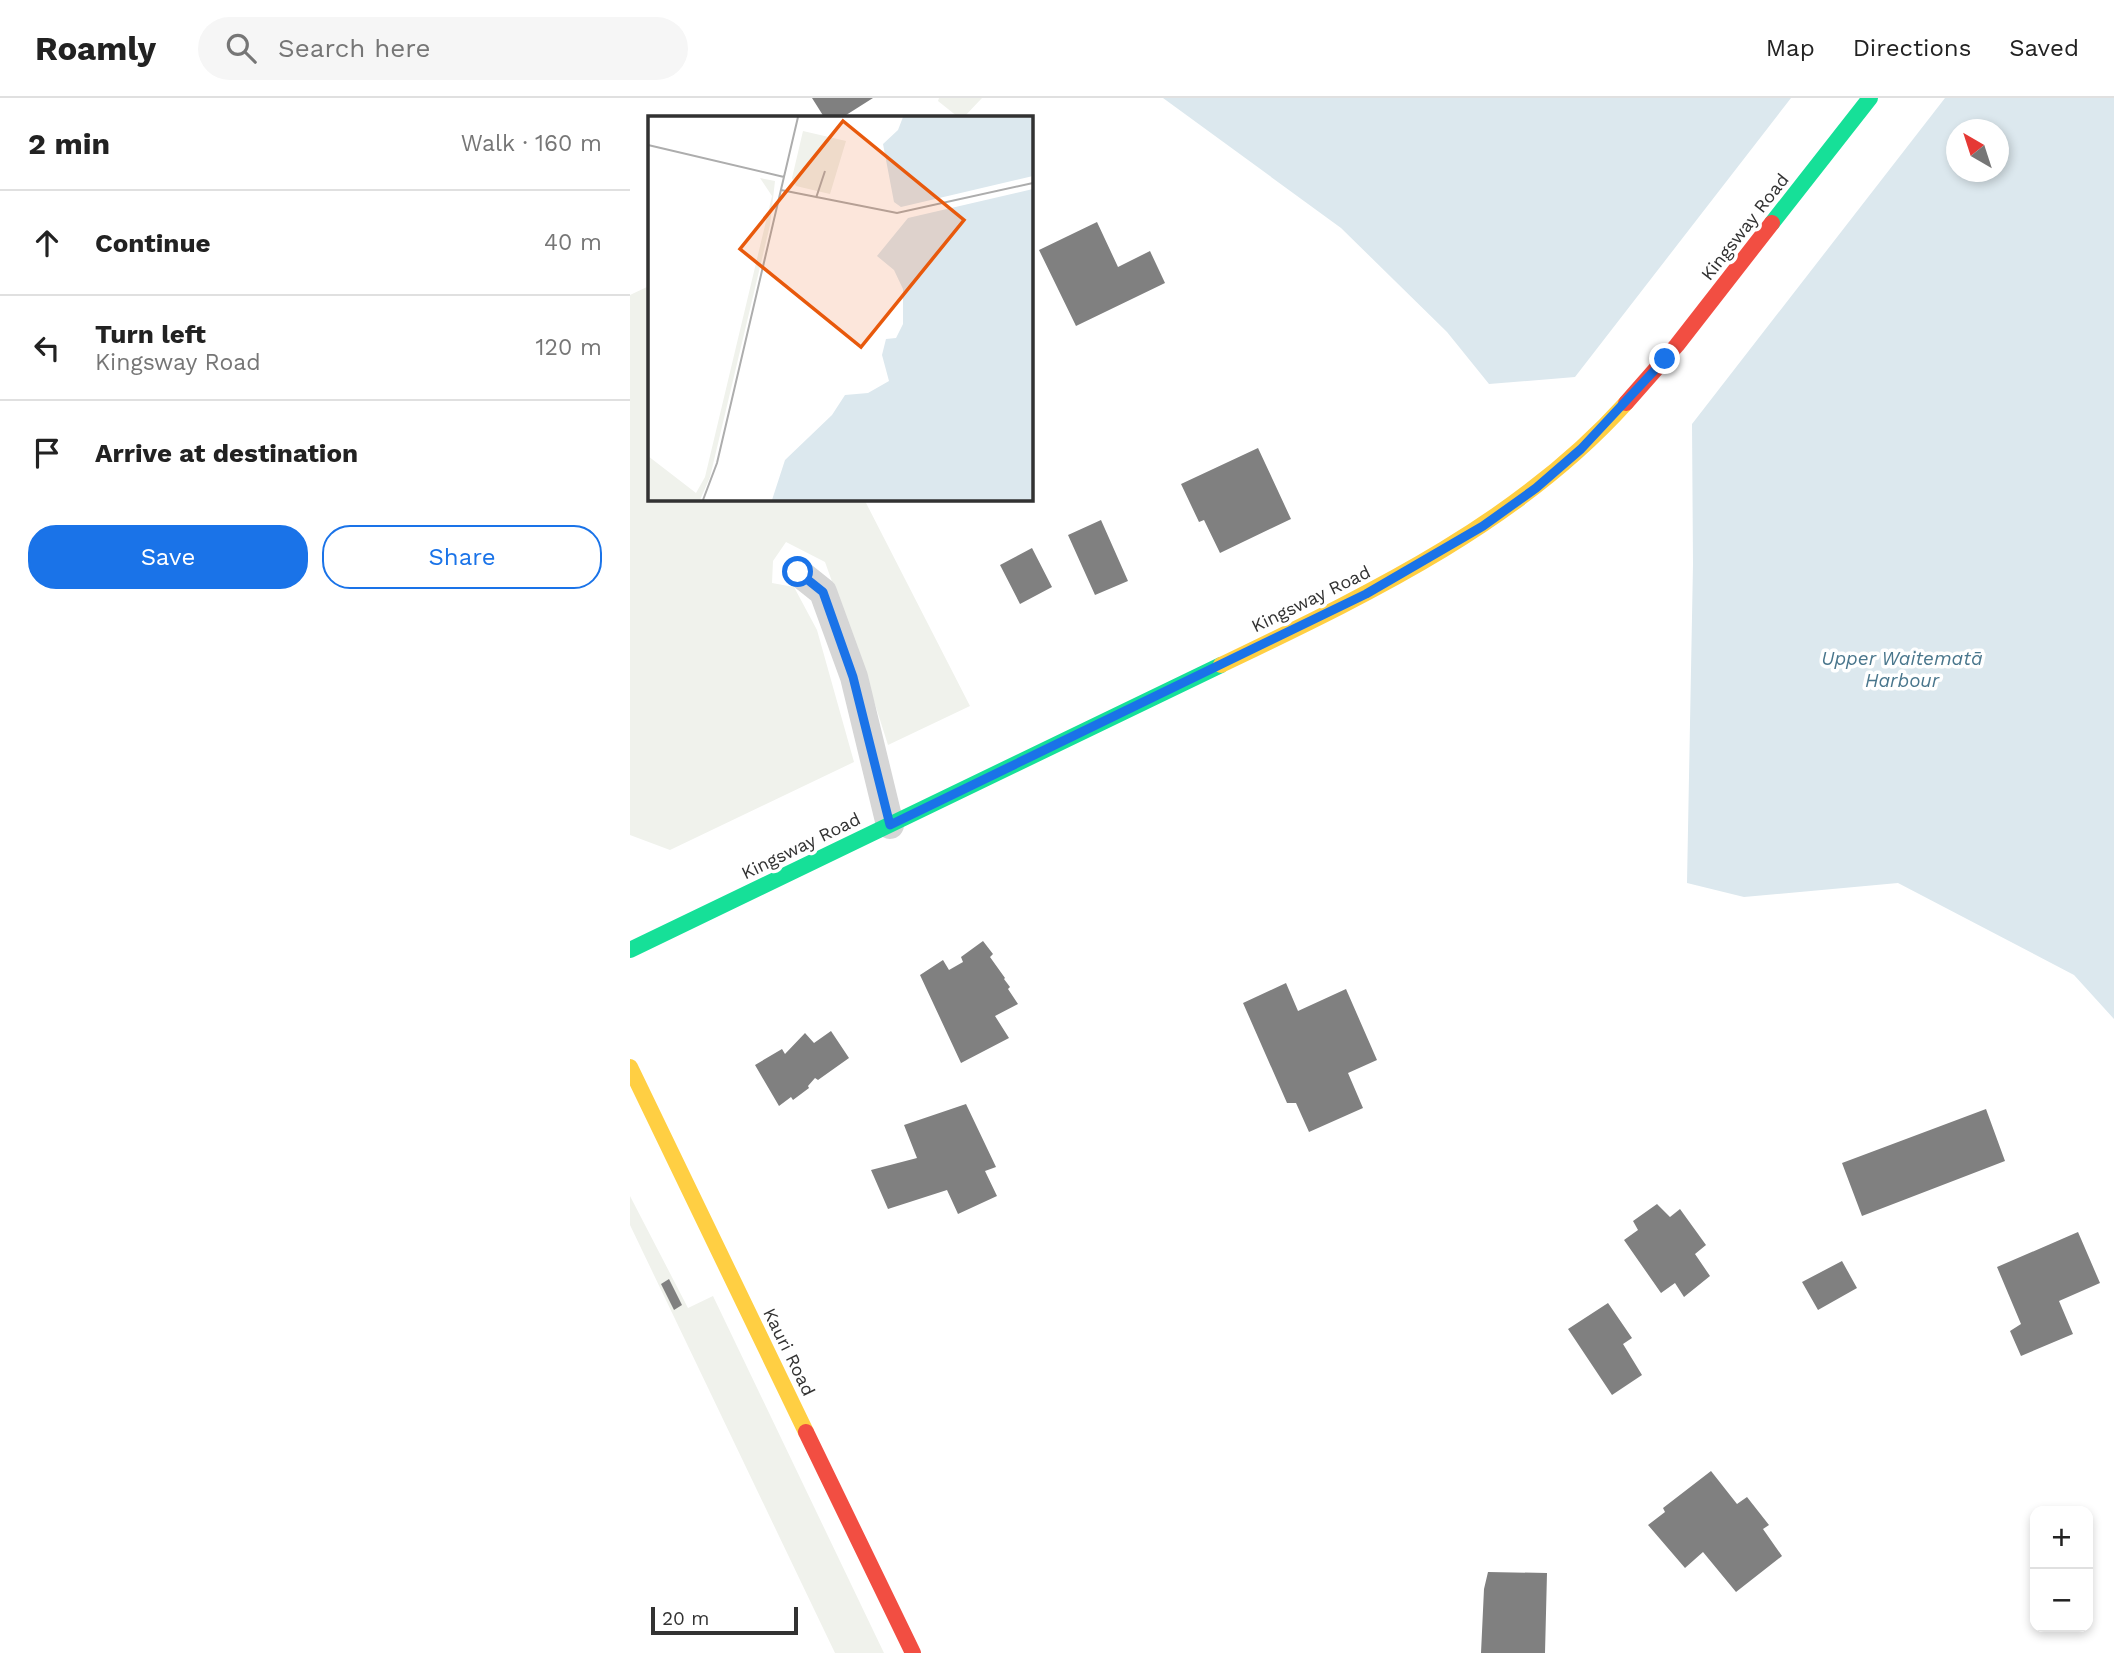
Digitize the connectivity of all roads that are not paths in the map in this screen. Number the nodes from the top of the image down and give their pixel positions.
1 (1870, 98) edge
2 (798, 572) dead end
3 (890, 825) junction
4 (630, 950) edge
5 (630, 1067) edge
6 (913, 1653) edge

1 - 3 street, Kingsway Road
2 - 3 lane
3 - 4 street, Kingsway Road
5 - 6 street, Kauri Road

